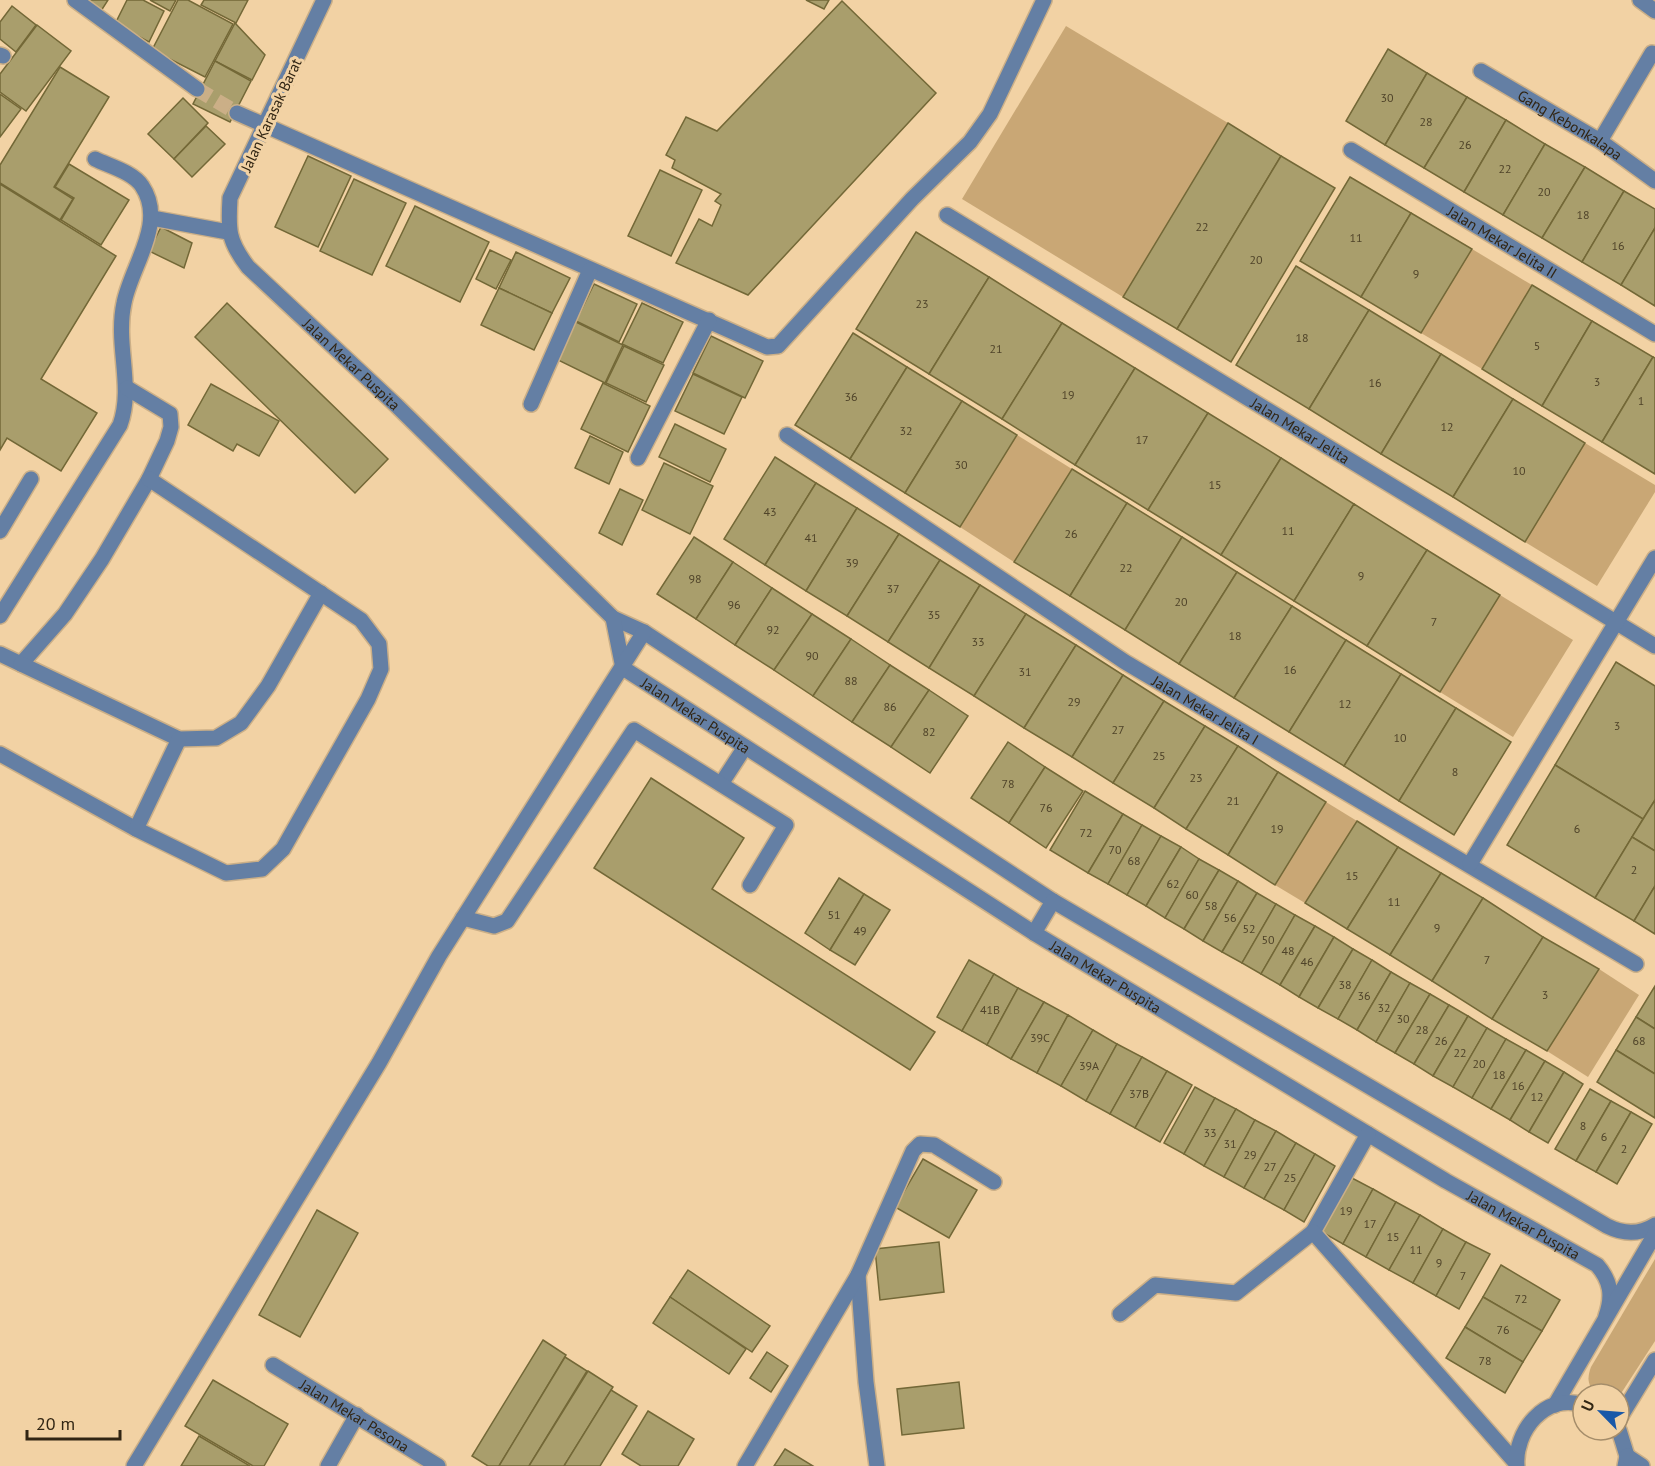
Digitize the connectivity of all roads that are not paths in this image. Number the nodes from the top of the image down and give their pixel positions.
1 (75, 0) edge
2 (324, 0) edge
3 (1044, 0) edge
4 (1640, 0) edge
5 (1655, 11) edge
6 (1652, 53) dead end
7 (1481, 71) dead end
8 (197, 89) tunnel mouth
9 (237, 113) tunnel mouth
10 (265, 127) junction
11 (1599, 141) junction
12 (1351, 150) dead end
13 (95, 159) dead end
14 (1655, 181) edge
15 (947, 215) dead end
16 (152, 218) junction
17 (228, 232) junction
18 (590, 270) junction
19 (709, 320) junction
20 (1655, 334) edge
21 (127, 388) junction
22 (531, 404) dead end
23 (787, 435) dead end
24 (639, 458) dead end
25 (31, 479) dead end
26 (148, 479) junction
27 (0, 531) edge
28 (1655, 558) edge
29 (321, 593) junction
30 (0, 616) edge
31 (613, 618) junction
32 (1617, 622) junction
33 (644, 632) junction
34 (1655, 646) edge
35 (0, 654) edge
36 (21, 664) junction
37 (623, 668) junction
38 (179, 739) junction
39 (745, 747) junction
40 (0, 754) edge
41 (721, 784) junction
42 (135, 829) junction
43 (1470, 864) junction
44 (750, 885) dead end
45 (1053, 901) junction
46 (463, 918) junction
47 (1034, 933) junction
48 (1636, 964) dead end
49 (1368, 1134) junction
50 (994, 1182) dead end
51 (1655, 1225) edge
52 (1313, 1232) junction
53 (1655, 1234) edge
54 (858, 1275) junction
55 (1120, 1314) dead end
56 (1606, 1316) junction
57 (1655, 1360) edge
58 (273, 1365) dead end
59 (1631, 1399) edge
60 (1555, 1405) junction
61 (1571, 1405) edge
62 (357, 1415) junction
63 (1621, 1442) edge
64 (1626, 1461) edge
65 (1516, 1465) edge
66 (134, 1466) edge
67 (328, 1466) edge
68 (438, 1466) edge
69 (745, 1466) edge
70 (877, 1466) edge
71 (1642, 1466) edge

1 - 8 street
2 - 10 street, Jalan Karasak Barat
3 - 19 street
4 - 5 street
6 - 11 street
7 - 11 street, Gang Kebonkalapa
9 - 10 street
10 - 17 street, Jalan Karasak Barat
10 - 18 street
11 - 14 street, Gang Kebonkalapa
12 - 20 street, Jalan Mekar Jelita II
13 - 16 street
15 - 32 street, Jalan Mekar Jelita
16 - 17 street
16 - 21 street
17 - 31 street, Jalan Mekar Puspita
18 - 19 street
18 - 22 street
19 - 24 street
21 - 26 street
21 - 30 street
23 - 43 street, Jalan Mekar Jelita I
25 - 27 street
26 - 29 street
26 - 36 street
28 - 32 street
29 - 38 street
29 - 42 street
31 - 33 street, Jalan Mekar Puspita
31 - 37 street
32 - 34 street, Jalan Mekar Jelita
32 - 43 street
33 - 37 street
33 - 45 street, Jalan Mekar Puspita
35 - 36 street
36 - 38 street
37 - 39 street, Jalan Mekar Puspita
37 - 46 street
38 - 42 street
39 - 41 street
39 - 47 street, Jalan Mekar Puspita
40 - 42 street
41 - 44 street
41 - 46 street
43 - 48 street, Jalan Mekar Jelita I
45 - 47 street
45 - 51 street, Jalan Mekar Puspita
46 - 66 street
47 - 49 street, Jalan Mekar Puspita
49 - 52 street
49 - 56 street, Jalan Mekar Puspita
50 - 54 street
52 - 55 street
52 - 65 street
53 - 56 street
54 - 69 street
54 - 70 street
56 - 60 street
57 - 59 street
58 - 62 street, Jalan Mekar Pesona
60 - 61 street
60 - 65 street
62 - 67 street
62 - 68 street, Jalan Mekar Pesona
63 - 64 street
64 - 71 street

